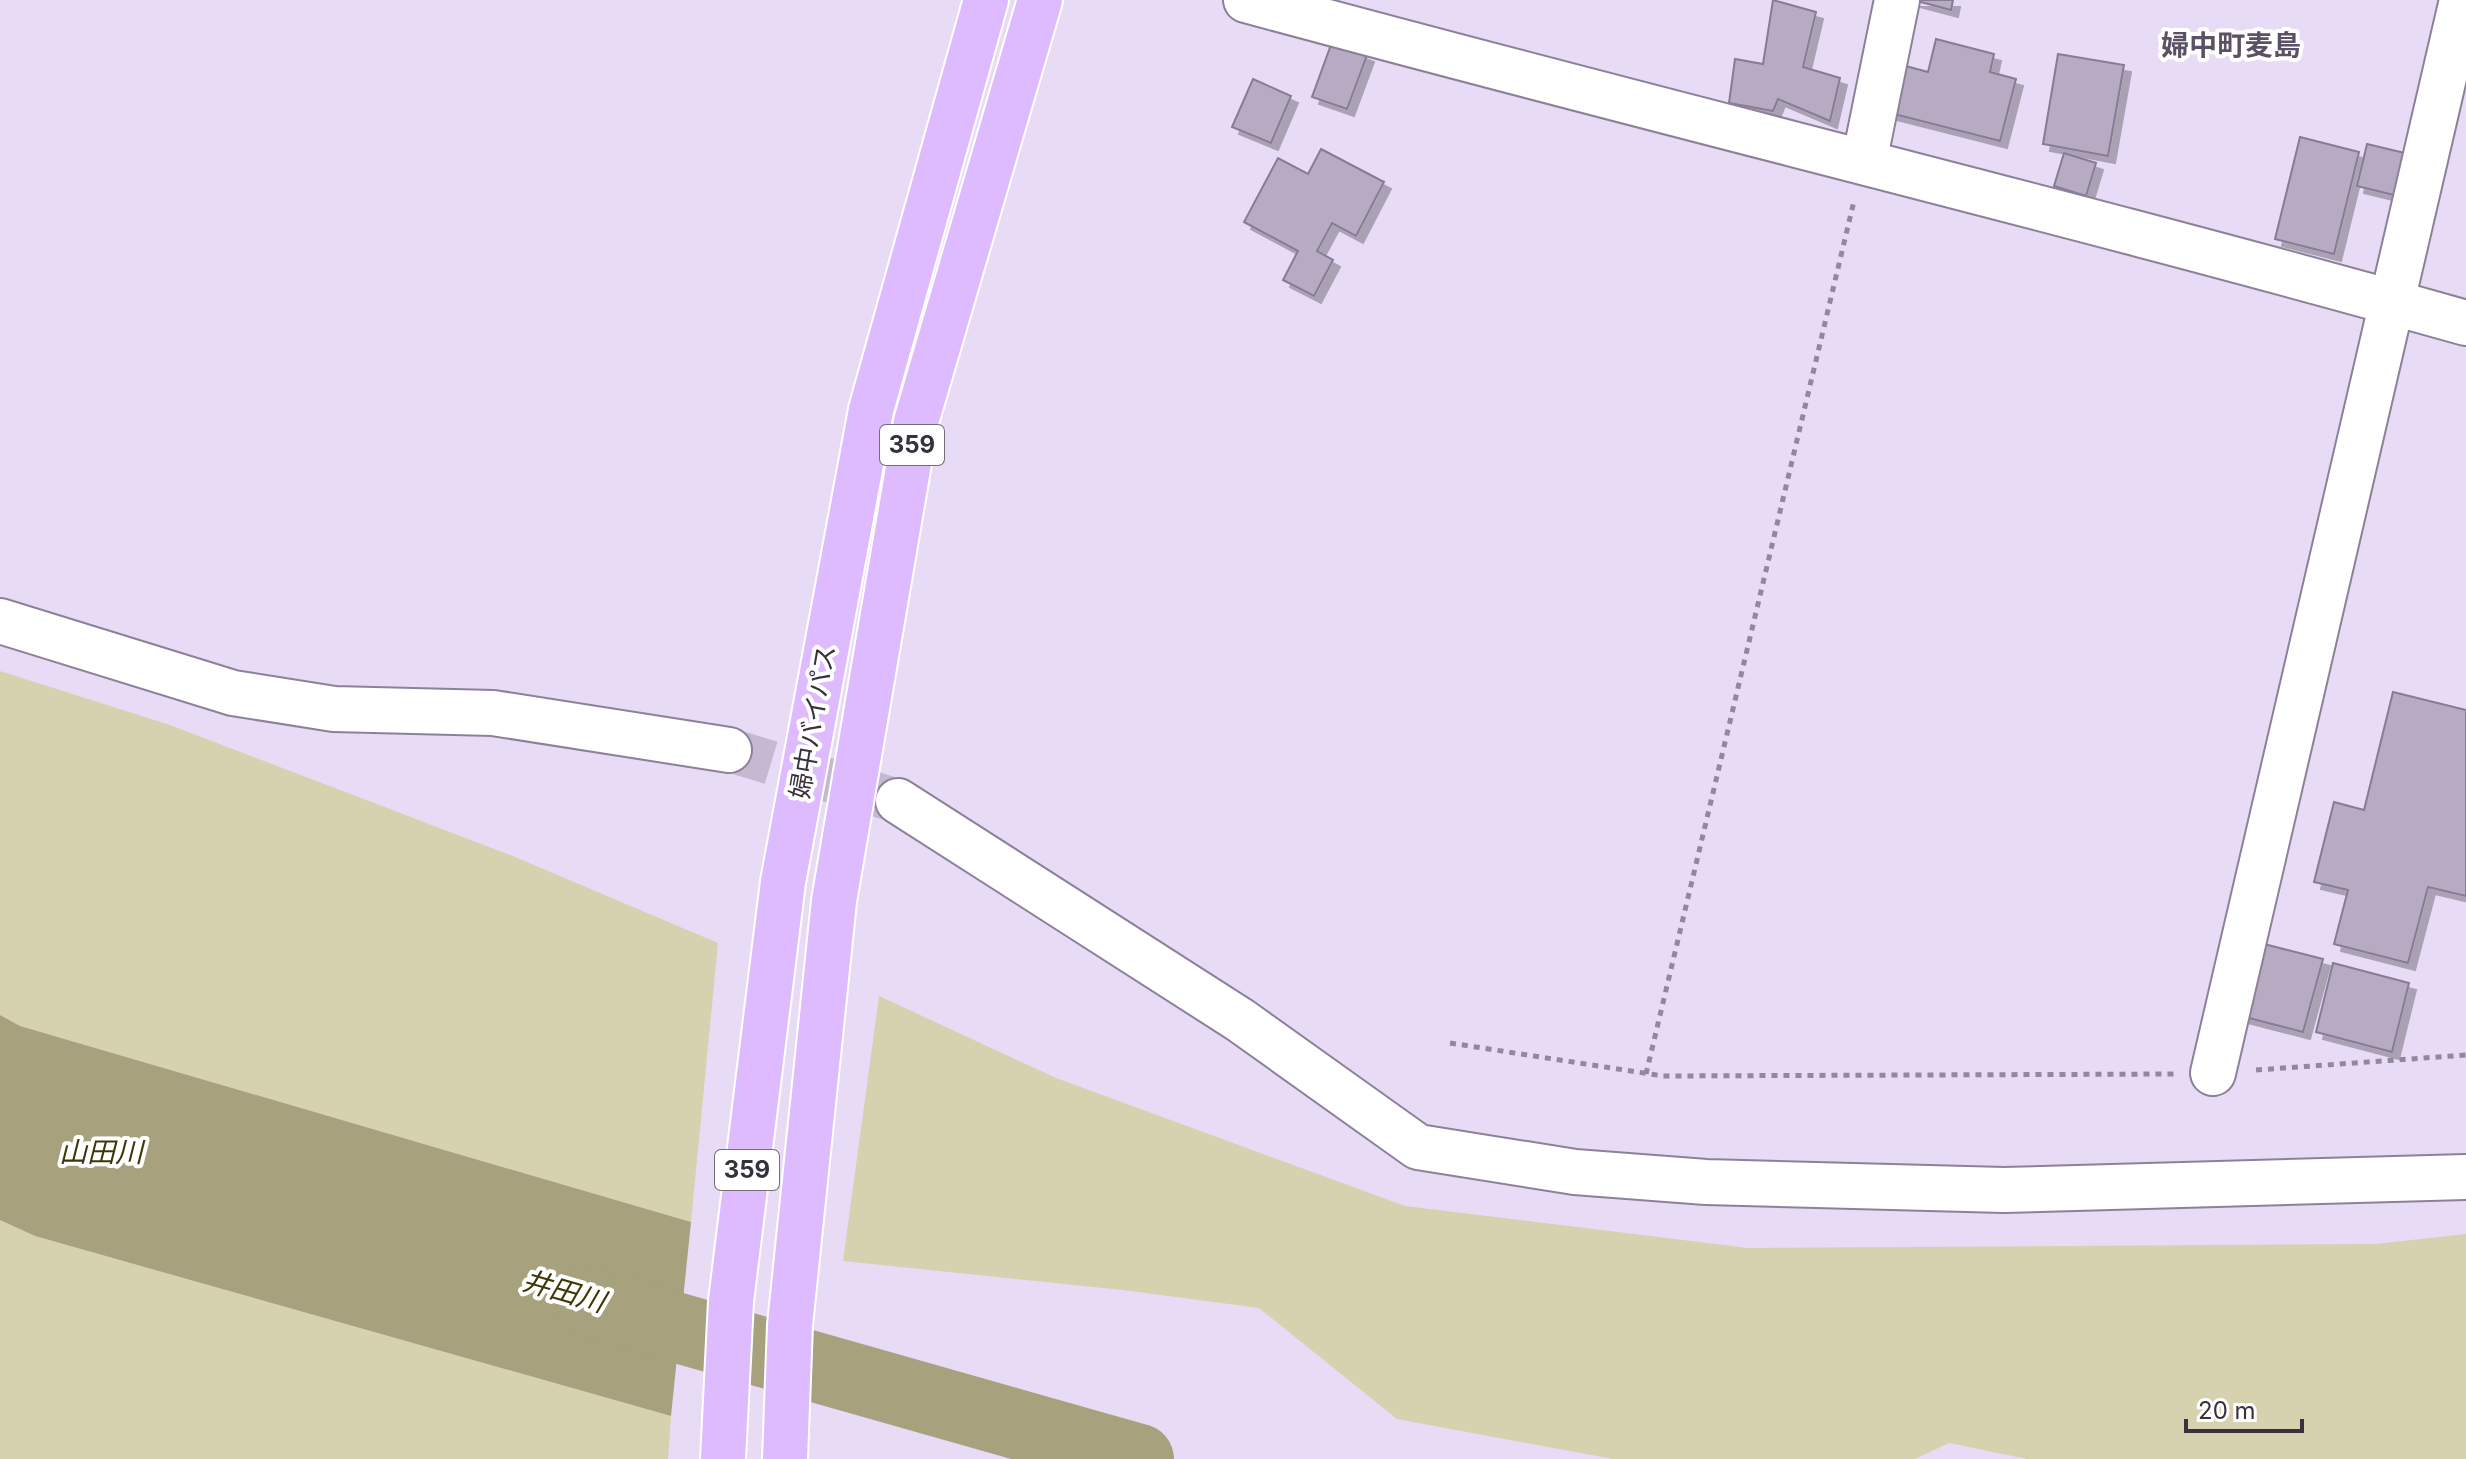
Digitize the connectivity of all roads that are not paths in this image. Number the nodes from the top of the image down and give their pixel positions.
1 (986, 0) edge
2 (1040, 0) edge
3 (1246, 0) edge
4 (1897, 0) edge
5 (2462, 0) edge
6 (1864, 162) junction
7 (2391, 302) junction
8 (2466, 323) edge
9 (0, 621) edge
10 (729, 750) tunnel mouth
11 (898, 801) tunnel mouth
12 (2213, 1073) road end
13 (2466, 1177) edge
14 (723, 1459) edge
15 (785, 1459) edge

1 - 14 highway, 婦中バイパス / 359
2 - 15 highway, 婦中バイパス / 359
3 - 6 street
4 - 6 street
5 - 7 street
6 - 7 street
7 - 8 street
7 - 12 street
9 - 10 street
11 - 13 street

